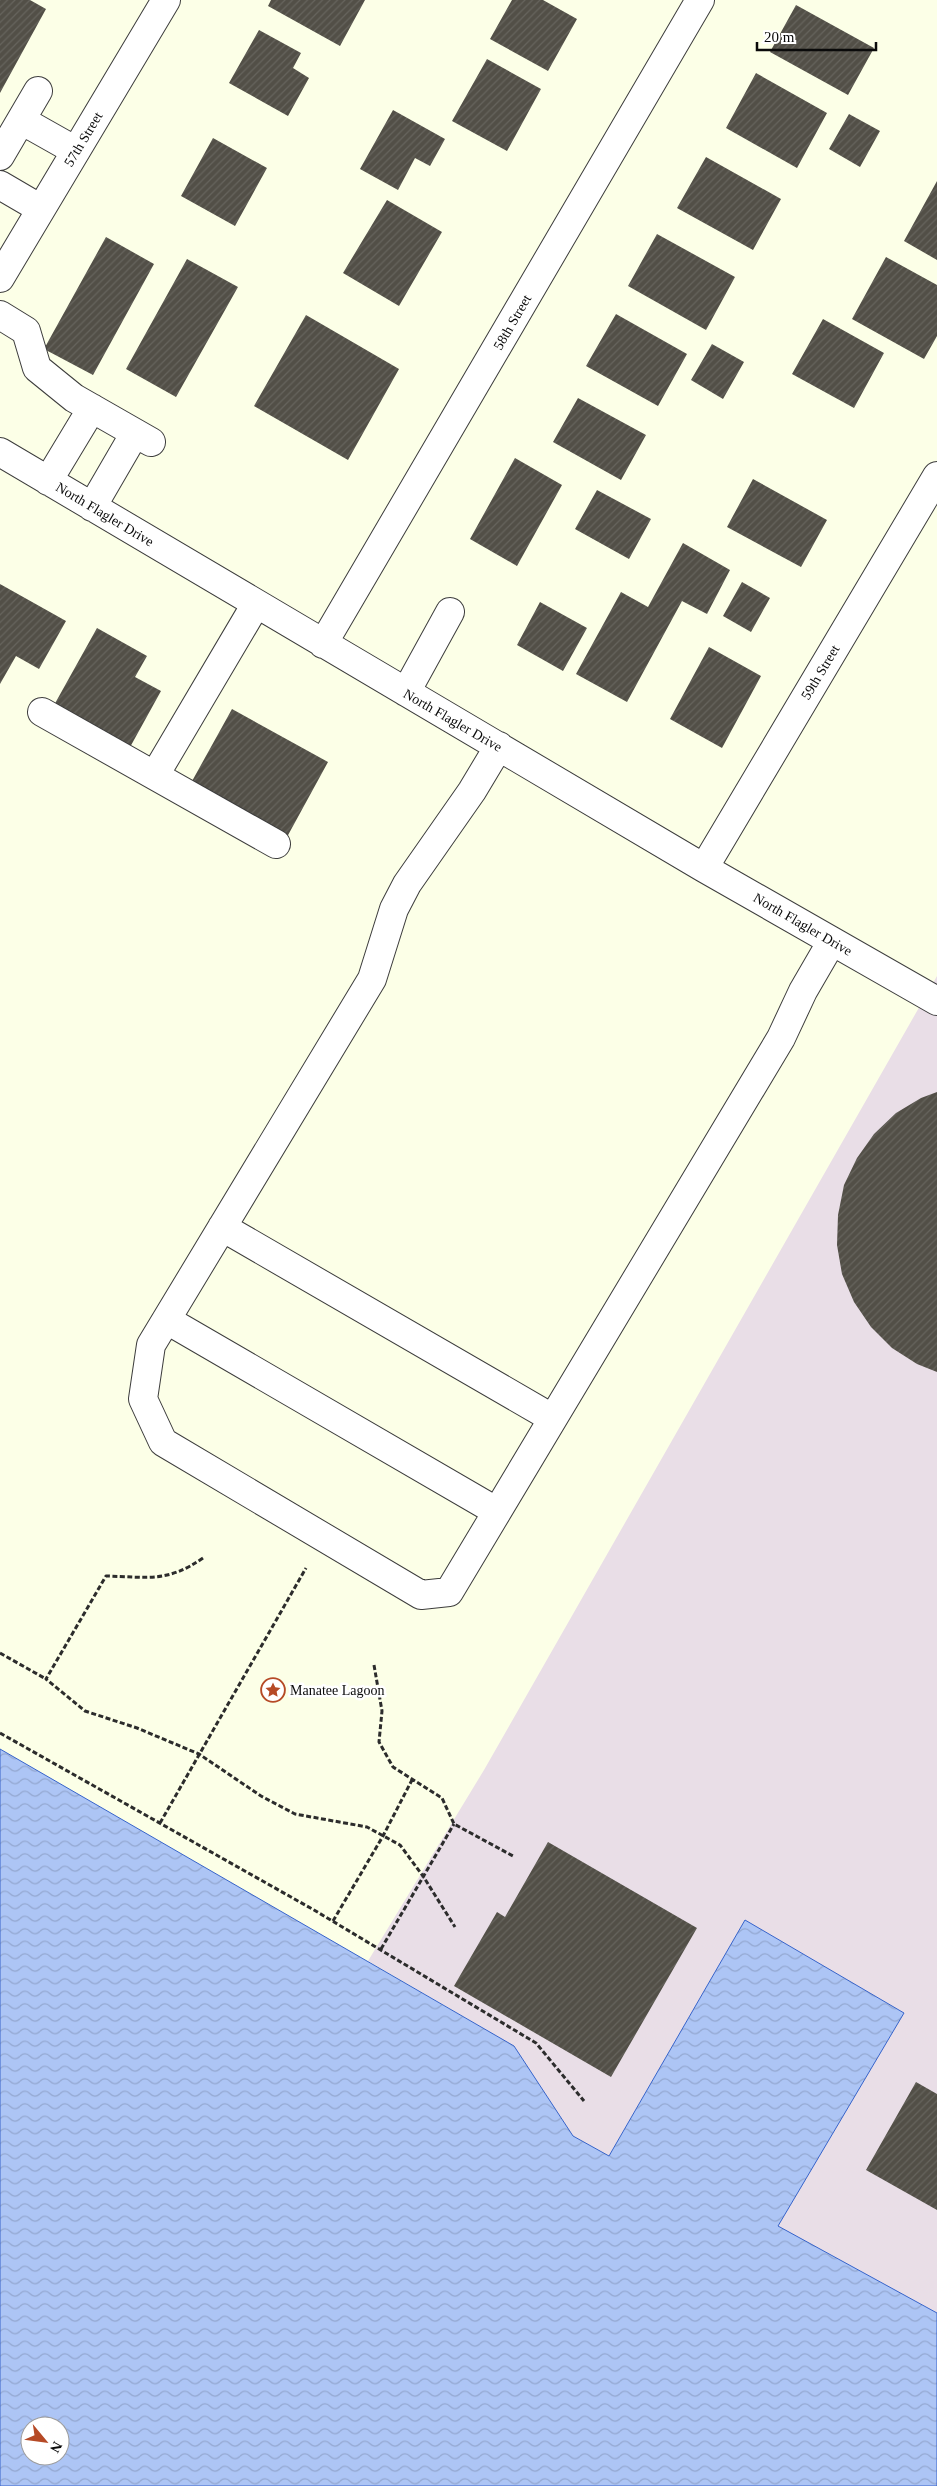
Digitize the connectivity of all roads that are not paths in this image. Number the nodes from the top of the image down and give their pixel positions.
1 (166, 0) edge
2 (700, 0) edge
3 (38, 91) dead end
4 (21, 120) junction
5 (76, 151) junction
6 (0, 156) edge
7 (0, 185) edge
8 (41, 209) junction
9 (1, 274) edge
10 (0, 315) edge
11 (92, 408) junction
12 (0, 452) edge
13 (937, 476) edge
14 (48, 481) junction
15 (92, 507) junction
16 (256, 604) junction
17 (450, 612) dead end
18 (323, 644) junction
19 (406, 692) junction
20 (42, 712) dead end
21 (499, 746) junction
22 (155, 775) junction
23 (276, 844) dead end
24 (704, 868) junction
25 (832, 941) junction
26 (937, 1002) edge
27 (222, 1227) junction
28 (167, 1320) junction
29 (552, 1418) junction
30 (496, 1511) junction

1 - 5 street, 57th Street
2 - 18 street, 58th Street
3 - 4 street
4 - 5 street
4 - 6 street
5 - 8 street, 57th Street
7 - 8 street
8 - 9 street, 57th Street
10 - 11 street
11 - 14 street
11 - 15 street
12 - 14 street, North Flagler Drive
13 - 24 street, 59th Street
14 - 15 street, North Flagler Drive
15 - 16 street, North Flagler Drive
16 - 18 street, North Flagler Drive
16 - 22 street
17 - 19 street
18 - 19 street, North Flagler Drive
19 - 21 street, North Flagler Drive
20 - 22 street
21 - 24 street, North Flagler Drive
21 - 27 street
22 - 23 street
24 - 25 street, North Flagler Drive
25 - 26 street, North Flagler Drive
25 - 29 street
27 - 28 street
27 - 29 street
28 - 30 street
28 - 30 street
29 - 30 street

